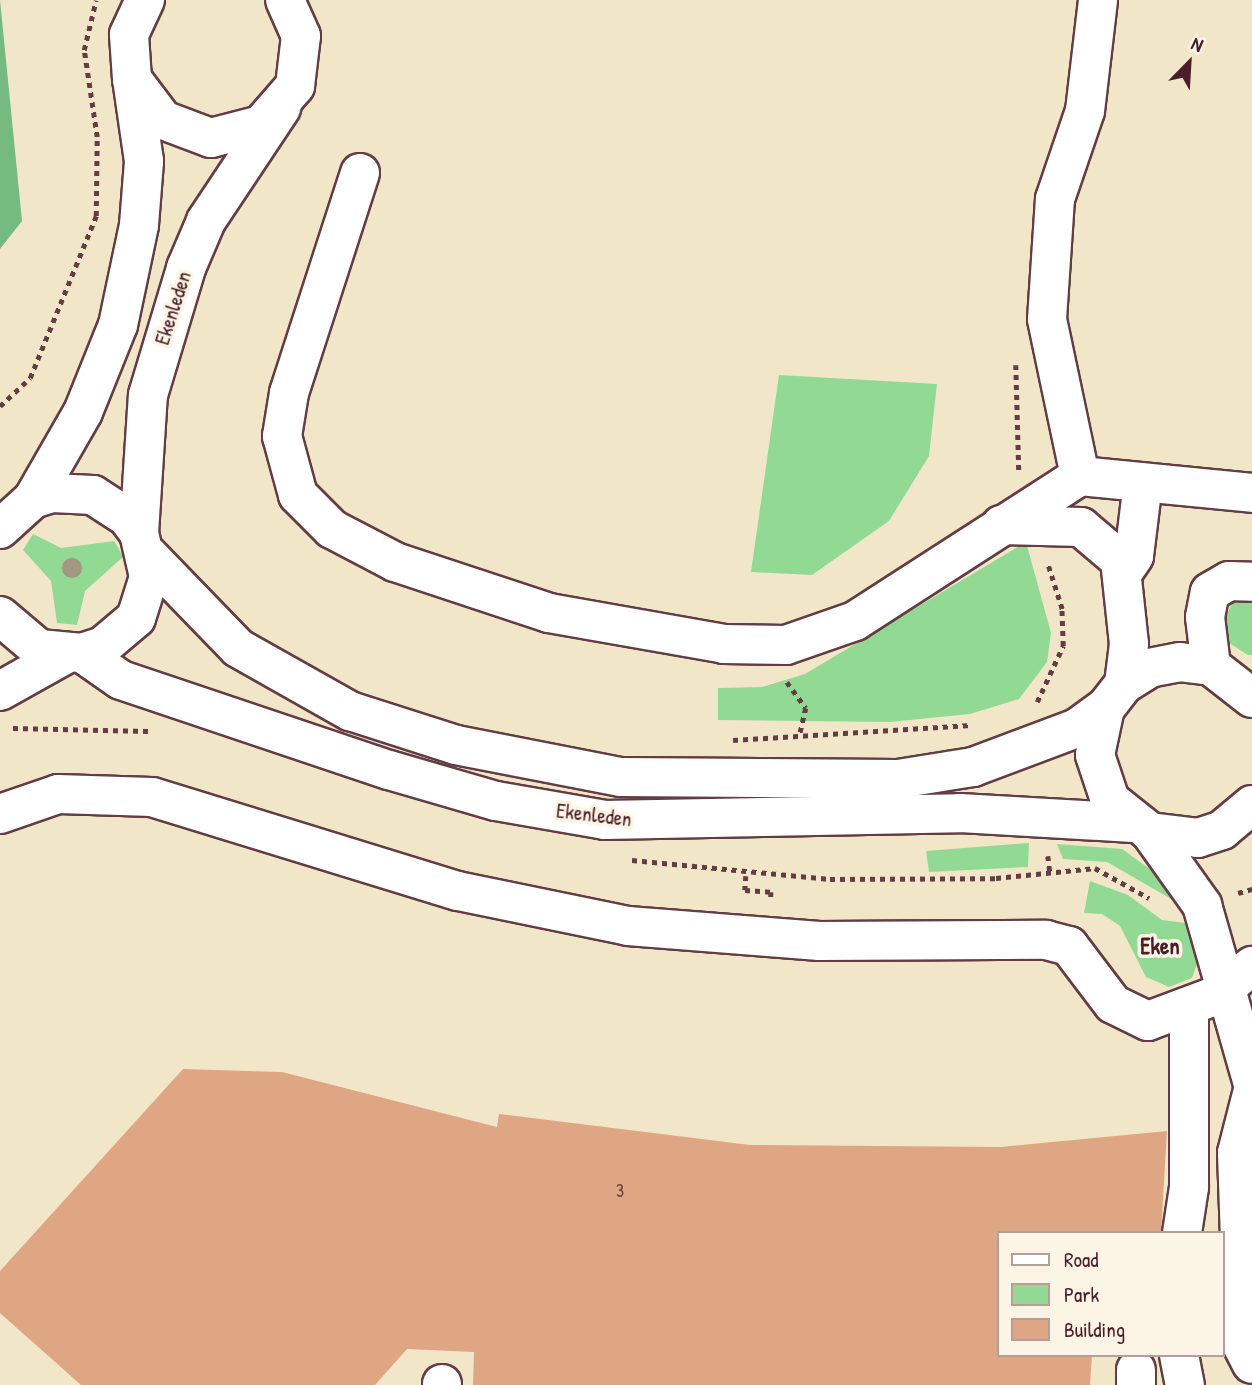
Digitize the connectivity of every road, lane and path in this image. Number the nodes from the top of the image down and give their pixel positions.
1 (96, 0) edge
2 (145, 0) edge
3 (285, 0) edge
4 (1098, 0) edge
5 (132, 79) junction
6 (281, 108) junction
7 (360, 173) dead end
8 (0, 406) edge
9 (1080, 476) junction
10 (1143, 483) junction
11 (1252, 493) edge
12 (14, 508) edge
13 (1001, 525) junction
14 (143, 544) junction
15 (1125, 571) junction
16 (1252, 582) edge
17 (0, 616) edge
18 (772, 645) junction
19 (74, 654) junction
20 (1239, 683) edge
21 (0, 691) edge
22 (1115, 696) junction
23 (981, 723) dead end
24 (800, 733) junction
25 (734, 745) dead end
26 (1252, 805) edge
27 (0, 814) edge
28 (1141, 827) junction
29 (1240, 975) edge
30 (1189, 1010) junction
31 (1252, 1081) edge
32 (1252, 1094) edge
33 (1182, 1231) edge
34 (1246, 1250) edge
35 (1178, 1357) edge
36 (1252, 1364) edge
37 (1185, 1385) edge

1 - 8 path
2 - 5 street, Ekenleden
3 - 6 street, Ekenleden
4 - 9 street
5 - 6 street
5 - 12 street, Ekenleden
6 - 14 street, Ekenleden
7 - 18 street
9 - 10 street
9 - 13 street
10 - 11 street
10 - 15 street
12 - 14 street, Ekenleden
13 - 15 street
13 - 18 street
14 - 19 street, Ekenleden
14 - 22 street, Ekenleden
15 - 22 street
16 - 20 street
17 - 19 street, Ekenleden
18 - 24 path
19 - 21 street
19 - 28 street, Ekenleden
20 - 22 street, Ekenleden
22 - 28 street
23 - 24 path
24 - 25 path
26 - 28 street, Ekenleden
27 - 30 street
28 - 29 street
29 - 30 street
29 - 31 street
30 - 33 street
32 - 34 street
34 - 36 street
35 - 37 street

